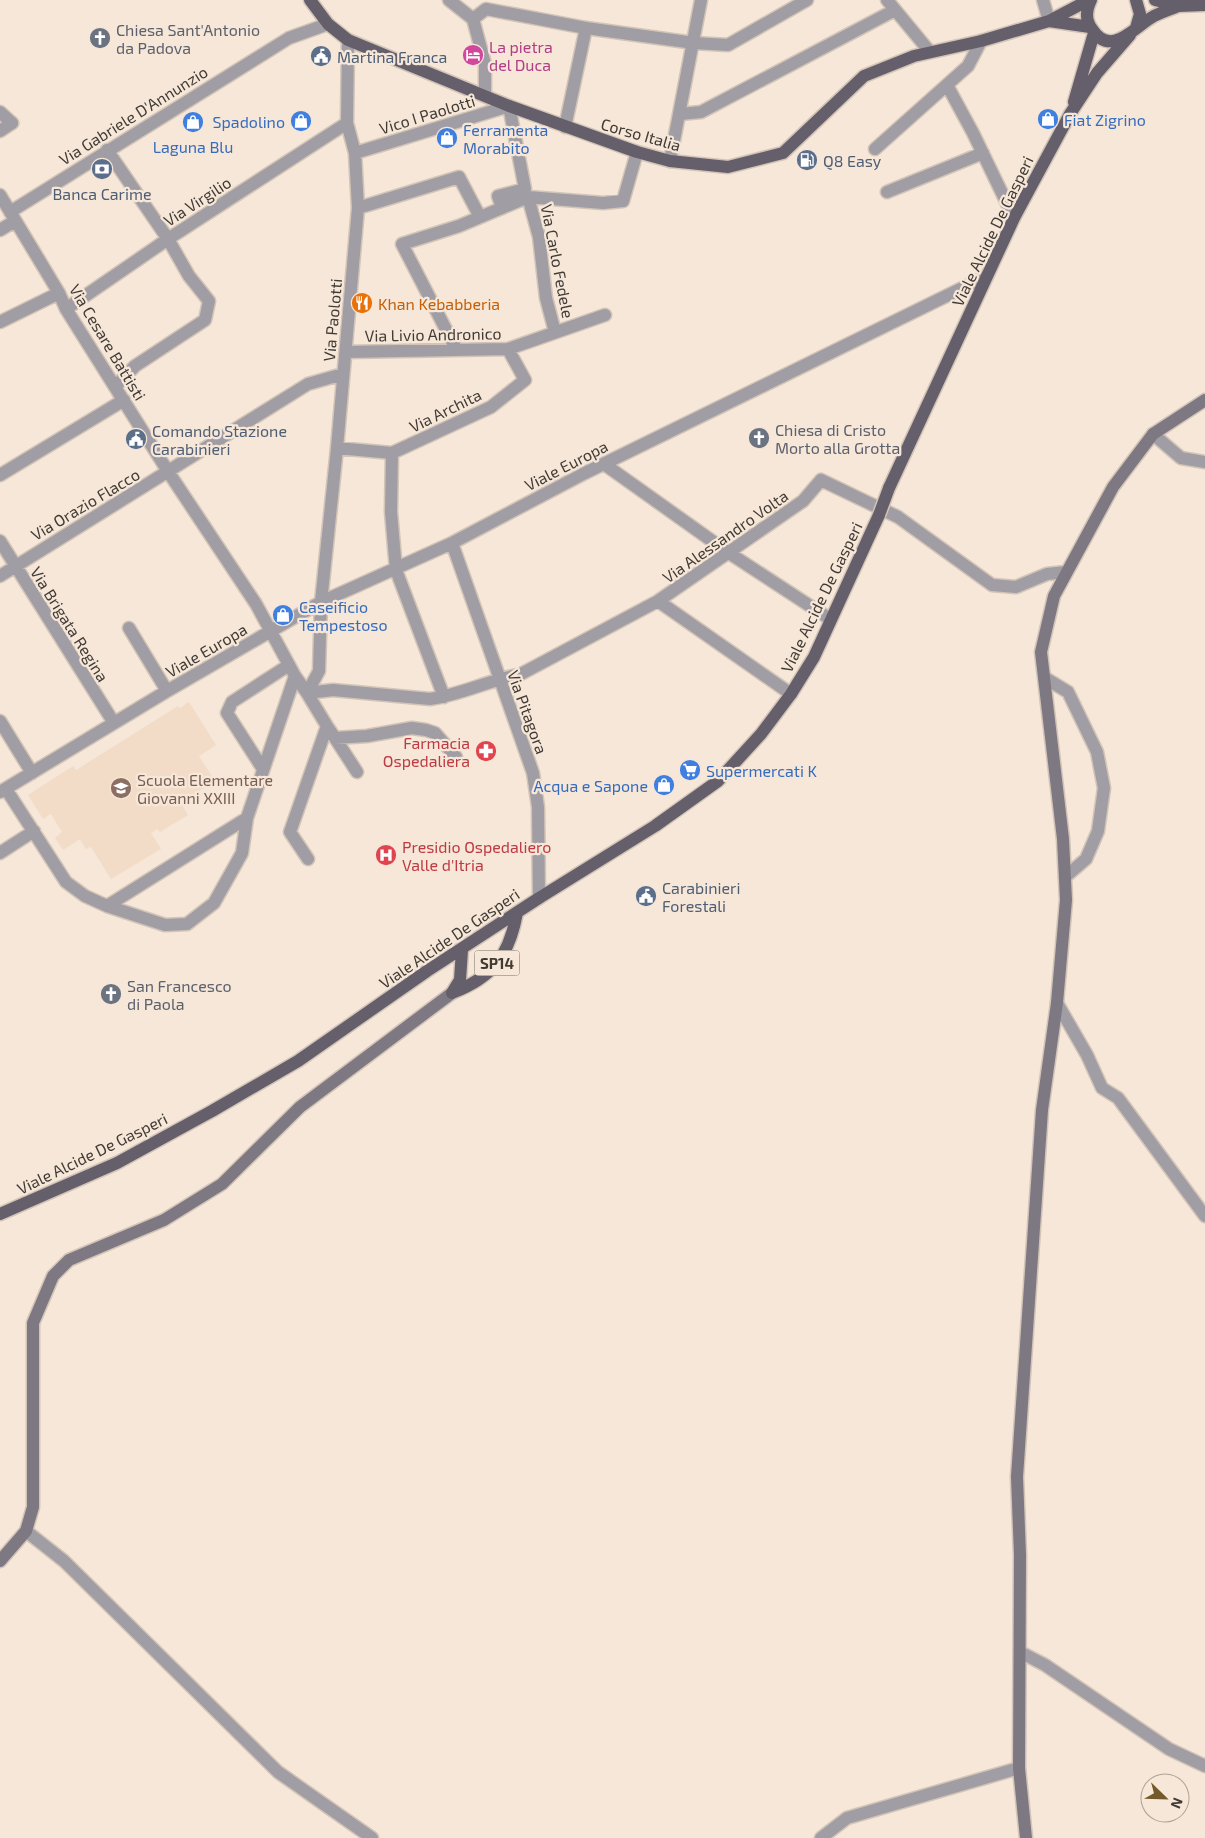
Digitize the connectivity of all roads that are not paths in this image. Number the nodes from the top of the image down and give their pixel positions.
1 (310, 0) edge
2 (449, 0) edge
3 (701, 0) edge
4 (807, 0) edge
5 (887, 0) edge
6 (1043, 0) edge
7 (1090, 0) edge
8 (1136, 0) edge
9 (1155, 0) edge
10 (487, 5) edge
11 (1205, 5) edge
12 (1179, 6) junction
13 (895, 10) junction
14 (473, 19) junction
15 (1049, 21) junction
16 (328, 24) junction
17 (586, 28) junction
18 (1092, 30) junction
19 (1133, 32) junction
20 (348, 40) junction
21 (980, 41) junction
22 (694, 43) junction
23 (930, 52) junction
24 (947, 85) junction
25 (485, 95) junction
26 (509, 106) junction
27 (0, 112) edge
28 (680, 114) junction
29 (1070, 114) junction
30 (347, 123) junction
31 (565, 128) junction
32 (0, 131) edge
33 (875, 148) dead end
34 (107, 150) junction
35 (637, 152) junction
36 (355, 153) junction
37 (983, 153) junction
38 (670, 161) junction
39 (887, 192) dead end
40 (0, 195) edge
41 (528, 197) junction
42 (358, 208) junction
43 (502, 208) junction
44 (13, 217) junction
45 (480, 217) junction
46 (1014, 218) junction
47 (0, 230) edge
48 (168, 239) junction
49 (985, 277) junction
50 (60, 293) junction
51 (66, 309) junction
52 (605, 315) dead end
53 (0, 322) edge
54 (556, 332) junction
55 (456, 349) junction
56 (508, 350) junction
57 (346, 352) junction
58 (343, 374) junction
59 (115, 387) junction
60 (124, 400) junction
61 (1205, 400) edge
62 (1153, 434) junction
63 (337, 448) junction
64 (392, 453) junction
65 (1205, 462) edge
66 (604, 464) junction
67 (169, 473) junction
68 (0, 475) edge
69 (0, 541) edge
70 (452, 543) junction
71 (729, 553) junction
72 (14, 566) junction
73 (396, 570) junction
74 (1066, 572) junction
75 (0, 576) edge
76 (658, 601) junction
77 (321, 602) junction
78 (830, 619) junction
79 (129, 628) dead end
80 (271, 632) junction
81 (292, 670) junction
82 (498, 678) junction
83 (1046, 678) junction
84 (167, 691) junction
85 (307, 693) junction
86 (791, 694) junction
87 (444, 697) junction
88 (0, 720) edge
89 (114, 723) junction
90 (327, 726) junction
91 (335, 738) junction
92 (456, 757) dead end
93 (263, 769) junction
94 (357, 772) dead end
95 (32, 773) junction
96 (3, 791) edge
97 (246, 818) junction
98 (34, 831) junction
99 (0, 853) edge
100 (308, 859) dead end
101 (1065, 877) junction
102 (539, 898) junction
103 (108, 906) junction
104 (517, 913) junction
105 (462, 950) junction
106 (452, 993) junction
107 (1058, 1003) junction
108 (0, 1214) edge
109 (1205, 1216) edge
110 (26, 1531) junction
111 (0, 1562) edge
112 (1020, 1652) junction
113 (1205, 1766) edge
114 (1019, 1768) junction
115 (372, 1838) edge
116 (821, 1838) edge
117 (1026, 1838) edge

1 - 16 main road, Corso Italia
2 - 14 street
3 - 22 street
4 - 22 street
5 - 13 street
6 - 15 street
7 - 15 main road, Corso Italia
7 - 18 main road, Viale Alcide De Gasperi
8 - 19 main road
9 - 12 main road
10 - 14 street
10 - 17 street
11 - 12 main road
12 - 19 main road
13 - 23 street
13 - 28 street
14 - 25 street
15 - 18 main road, Corso Italia
15 - 21 main road, Corso Italia
16 - 20 main road, Corso Italia
16 - 34 street, Via Gabriele D'Annunzio
17 - 22 street
17 - 31 street
18 - 19 main road, Corso Italia
18 - 29 main road, Viale Alcide De Gasperi
19 - 29 main road, Viale Alcide De Gasperi
20 - 25 main road, Corso Italia
20 - 30 street, Via Paolotti
21 - 23 main road, Corso Italia
21 - 24 street
22 - 28 street
23 - 38 main road, Corso Italia
24 - 33 street
24 - 37 street
25 - 26 main road, Corso Italia
26 - 31 main road, Corso Italia
26 - 36 street, Vico I Paolotti
26 - 43 street, Via Carlo Fedele
27 - 32 street
28 - 38 street
29 - 46 main road, Viale Alcide De Gasperi
30 - 36 street, Via Paolotti
30 - 48 street, Via Virgilio
31 - 35 main road, Corso Italia
34 - 44 street, Via Gabriele D'Annunzio
34 - 48 street
35 - 38 main road, Corso Italia
35 - 41 street
36 - 42 street, Via Paolotti
37 - 39 street
37 - 46 street
40 - 44 street, Via Cesare Battisti
41 - 43 street
41 - 54 street, Via Carlo Fedele
42 - 45 street
42 - 57 street, Via Paolotti
43 - 45 street
44 - 47 street, Via Gabriele D'Annunzio
44 - 50 street, Via Cesare Battisti
45 - 55 street
46 - 49 main road, Viale Alcide De Gasperi
48 - 51 street, Via Virgilio
48 - 59 street
49 - 66 street, Viale Europa
49 - 78 main road, Viale Alcide De Gasperi, bridge
50 - 51 street, Via Cesare Battisti
50 - 53 street
51 - 59 street, Via Cesare Battisti
52 - 54 street, Via Livio Andronico
54 - 56 street, Via Livio Andronico
55 - 56 street, Via Livio Andronico
55 - 57 street, Via Livio Andronico
56 - 64 street, Via Archita
57 - 58 street, Via Paolotti
58 - 63 street, Via Paolotti
58 - 67 street, Via Orazio Flacco
59 - 60 street, Via Cesare Battisti
60 - 67 street, Via Cesare Battisti
60 - 68 street
61 - 62 main road
62 - 65 street
62 - 74 main road
63 - 64 street
63 - 77 street, Via Paolotti
64 - 73 street
66 - 70 street, Viale Europa
66 - 71 street
67 - 72 street, Via Orazio Flacco
67 - 80 street, Via Cesare Battisti
69 - 72 street, Via Brigata Regina
70 - 73 street, Viale Europa
70 - 82 street, Via Pitagora
71 - 74 street, Via Alessandro Volta
71 - 76 street, Via Alessandro Volta
71 - 78 street
72 - 75 street, Via Orazio Flacco
72 - 89 street, Via Brigata Regina
73 - 77 street, Viale Europa
73 - 87 street
74 - 83 main road
76 - 82 street, Via Alessandro Volta
76 - 86 street
77 - 80 street, Viale Europa
77 - 85 street, Via Paolotti
78 - 86 main road, Viale Alcide De Gasperi
79 - 84 street, Viale Europa
80 - 81 street, Via Cesare Battisti
80 - 84 street, Viale Europa
81 - 85 street, Via Cesare Battisti
81 - 93 street
81 - 93 street
82 - 87 street, Via Alessandro Volta
82 - 102 street, Via Pitagora
83 - 101 main road
83 - 101 street
84 - 89 street, Viale Europa
85 - 87 street, Via Alessandro Volta
85 - 90 street, Via Cesare Battisti
86 - 102 main road, Viale Alcide De Gasperi
88 - 95 street
89 - 95 street, Viale Europa
90 - 91 street, Via Cesare Battisti
90 - 100 street
91 - 92 street
91 - 94 street, Via Cesare Battisti
93 - 97 street
95 - 96 street, Viale Europa
96 - 98 street
97 - 103 street
97 - 103 street
98 - 99 street
98 - 103 street
101 - 107 main road
102 - 104 main road, Viale Alcide De Gasperi
104 - 105 main road, Viale Alcide De Gasperi
104 - 106 main road, SP14
105 - 106 main road, SP14
105 - 108 main road, Viale Alcide De Gasperi
106 - 110 main road, SP14
107 - 109 street
107 - 112 main road
110 - 111 main road, SP14
110 - 115 street
112 - 113 street
112 - 114 main road
114 - 116 street
114 - 117 main road

